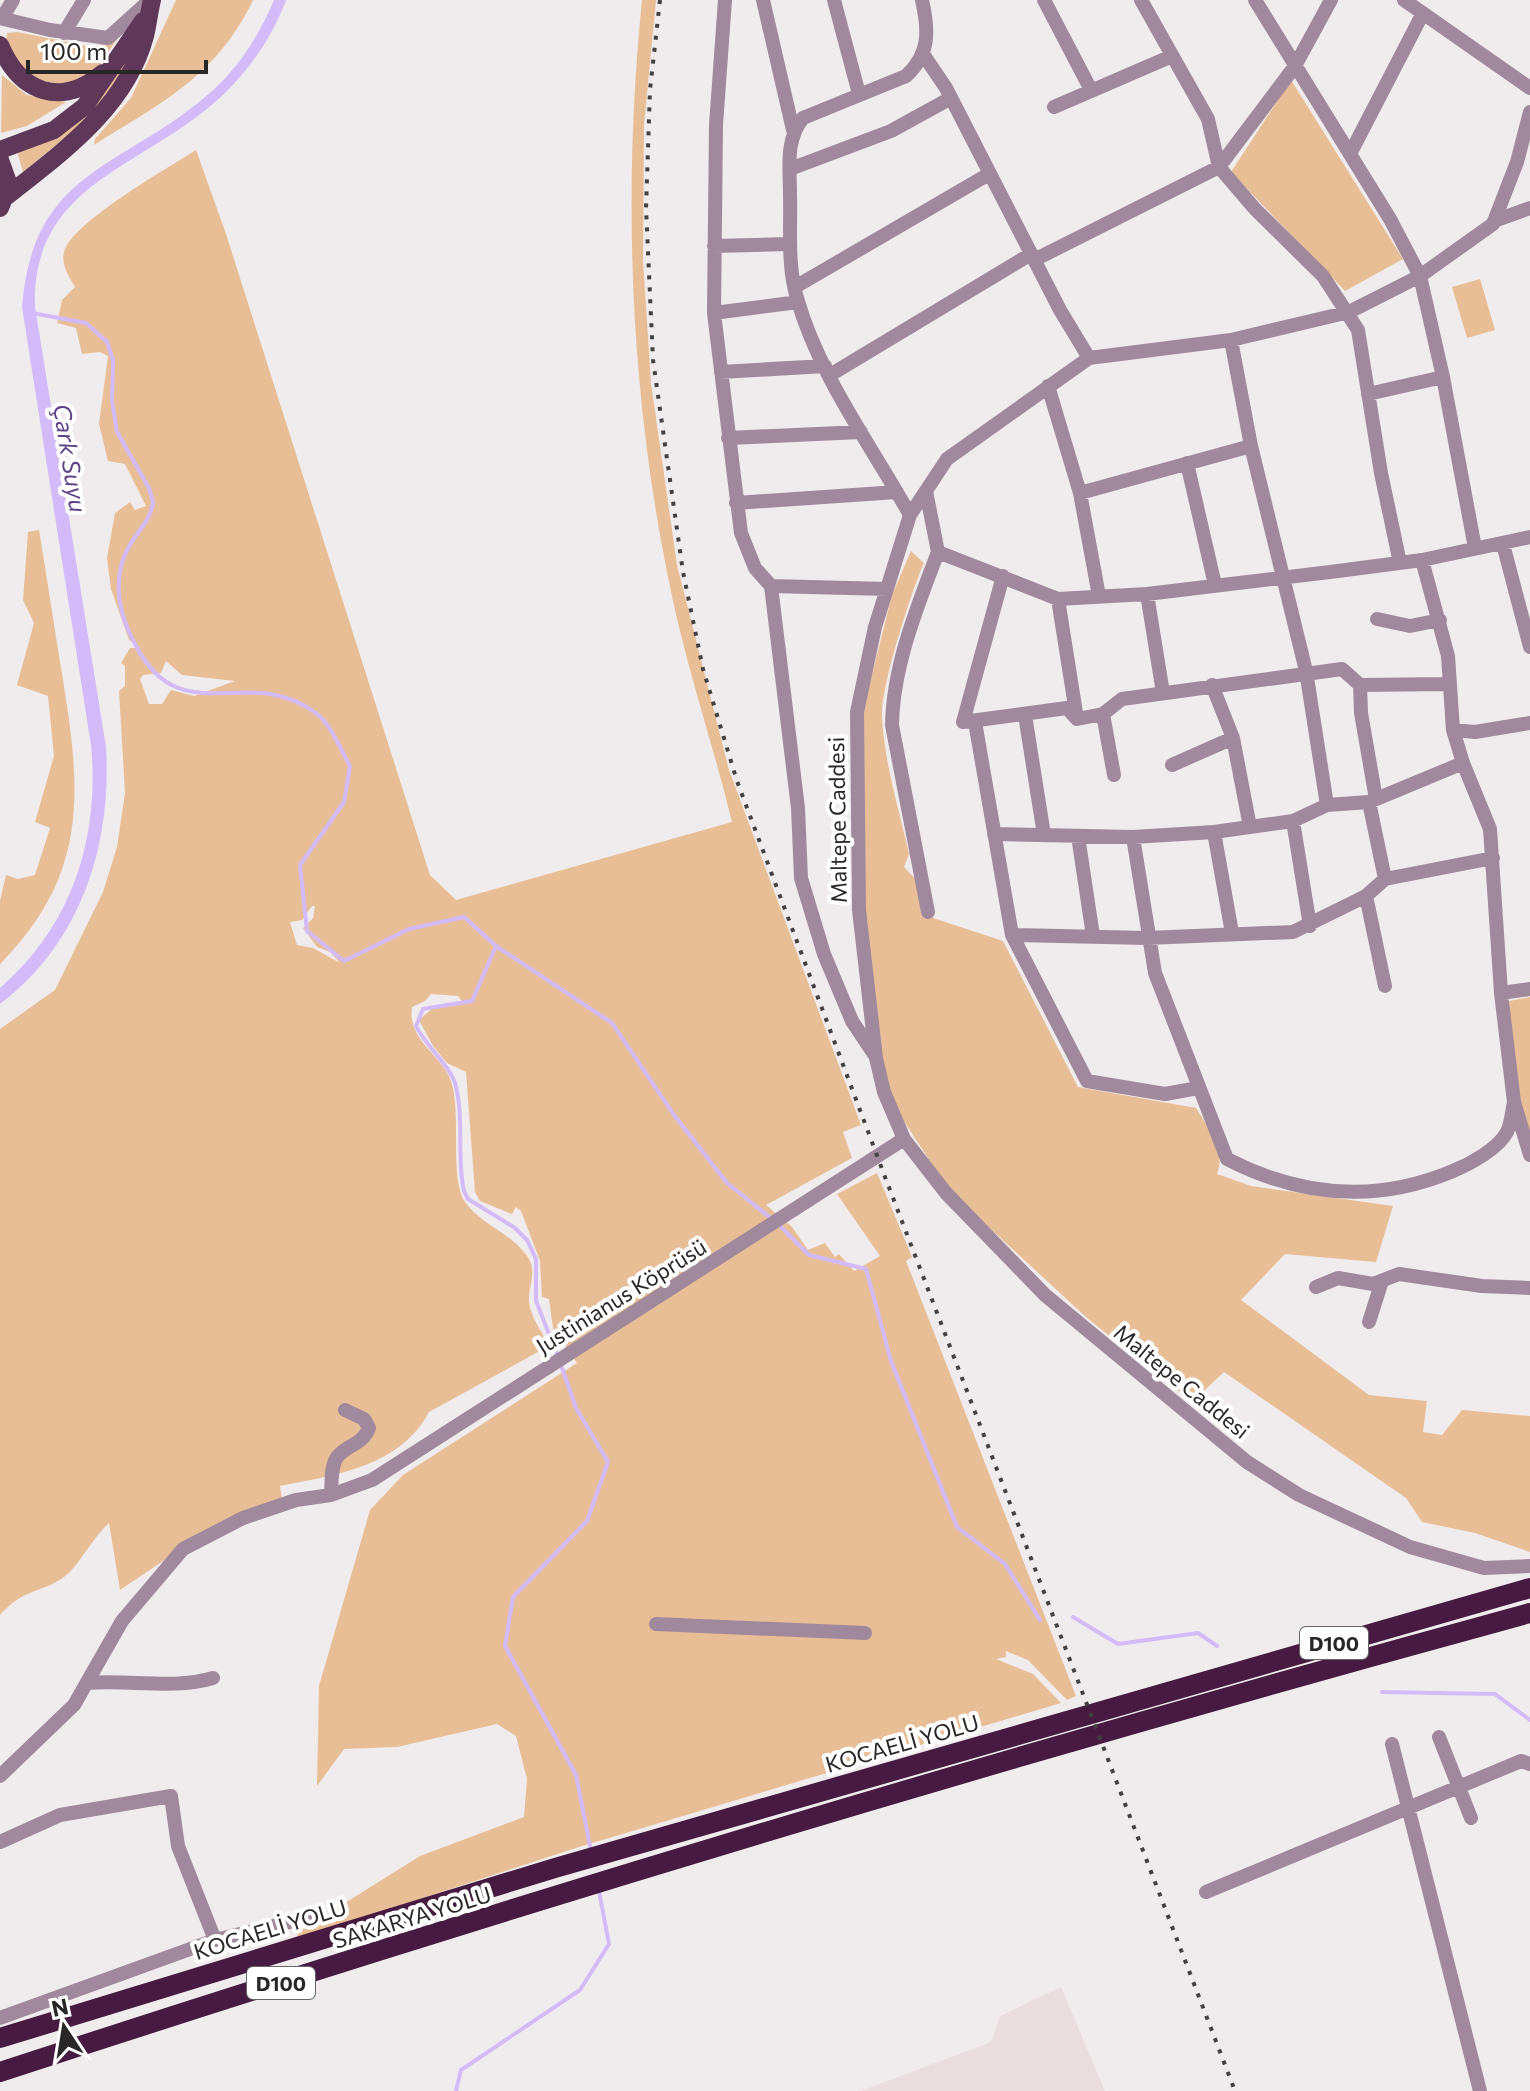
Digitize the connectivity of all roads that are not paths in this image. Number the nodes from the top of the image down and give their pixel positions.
1 (13, 0) edge
2 (84, 0) edge
3 (725, 0) edge
4 (763, 0) edge
5 (834, 0) edge
6 (922, 0) edge
7 (1044, 0) edge
8 (1141, 0) edge
9 (1255, 0) edge
10 (1331, 0) edge
11 (1404, 0) edge
12 (151, 4) edge
13 (1423, 13) junction
14 (1, 18) edge
15 (64, 33) junction
16 (0, 45) edge
17 (923, 54) junction
18 (1172, 56) junction
19 (114, 63) junction
20 (1295, 66) junction
21 (1530, 88) edge
22 (1091, 90) junction
23 (859, 94) junction
24 (951, 98) junction
25 (1054, 107) dead end
26 (1530, 112) edge
27 (793, 130) junction
28 (0, 150) edge
29 (1350, 154) junction
30 (0, 160) edge
31 (1219, 167) junction
32 (790, 169) junction
33 (989, 174) junction
34 (3, 202) edge
35 (1530, 208) edge
36 (1494, 221) junction
37 (790, 244) junction
38 (714, 246) junction
39 (1032, 257) junction
40 (1420, 276) junction
41 (795, 287) junction
42 (798, 302) junction
43 (1349, 312) junction
44 (714, 313) junction
45 (1231, 340) junction
46 (1089, 358) junction
47 (827, 370) junction
48 (721, 372) junction
49 (1443, 377) junction
50 (1048, 386) junction
51 (1368, 394) junction
52 (861, 432) junction
53 (728, 438) junction
54 (1251, 446) junction
55 (1187, 463) junction
56 (926, 491) junction
57 (897, 492) junction
58 (1080, 493) junction
59 (736, 503) junction
60 (910, 515) junction
61 (1530, 537) edge
62 (1503, 544) junction
63 (1475, 548) junction
64 (938, 552) junction
65 (1422, 560) junction
66 (1400, 563) junction
67 (1003, 576) junction
68 (1282, 576) junction
69 (1215, 585) junction
70 (771, 586) junction
71 (887, 589) junction
72 (1147, 594) junction
73 (1099, 596) junction
74 (1058, 599) junction
75 (1377, 619) dead end
76 (1440, 620) junction
77 (1530, 647) edge
78 (1306, 671) junction
79 (1448, 684) junction
80 (1212, 685) junction
81 (1360, 685) junction
82 (1163, 693) junction
83 (1103, 714) junction
84 (1025, 715) junction
85 (1077, 719) junction
86 (975, 722) junction
87 (1530, 723) edge
88 (1453, 730) junction
89 (1233, 738) junction
90 (1463, 763) junction
91 (1172, 765) dead end
92 (1114, 775) dead end
93 (1373, 800) junction
94 (1327, 805) junction
95 (1293, 821) junction
96 (1250, 827) junction
97 (1214, 832) junction
98 (994, 834) junction
99 (1044, 835) junction
100 (1078, 836) junction
101 (1133, 837) junction
102 (1493, 858) junction
103 (1385, 879) junction
104 (1366, 896) junction
105 (928, 912) dead end
106 (1310, 926) junction
107 (1232, 933) junction
108 (1012, 935) junction
109 (1093, 936) junction
110 (1147, 938) junction
111 (1385, 986) dead end
112 (1530, 989) edge
113 (1501, 993) junction
114 (876, 1058) junction
115 (1198, 1088) junction
116 (1514, 1102) junction
117 (899, 1144) junction
118 (1530, 1155) edge
119 (1382, 1281) junction
120 (1316, 1287) dead end
121 (1530, 1288) edge
122 (1369, 1322) dead end
123 (345, 1410) dead end
124 (331, 1495) junction
125 (1530, 1566) edge
126 (1530, 1588) edge
127 (1530, 1613) edge
128 (656, 1624) dead end
129 (865, 1633) dead end
130 (213, 1678) dead end
131 (87, 1683) junction
132 (1047, 1736) junction
133 (1439, 1737) dead end
134 (1392, 1744) dead end
135 (1530, 1764) edge
136 (0, 1776) edge
137 (1458, 1786) junction
138 (1406, 1807) junction
139 (1471, 1818) dead end
140 (0, 1842) edge
141 (1206, 1892) dead end
142 (319, 1915) dead end
143 (215, 1940) junction
144 (0, 2018) edge
145 (0, 2038) edge
146 (0, 2072) edge
147 (1480, 2091) edge

1 - 14 street
2 - 15 street
3 - 38 street
4 - 27 street
5 - 23 street
6 - 17 street
7 - 22 street
8 - 18 street
9 - 20 street
10 - 20 street
11 - 13 street
12 - 15 street
12 - 19 main road
12 - 34 main road
13 - 21 street
13 - 29 street
14 - 15 street
16 - 19 main road
17 - 23 street
17 - 24 street
18 - 22 street
18 - 31 street
19 - 28 main road
20 - 29 street
20 - 31 street
22 - 25 street
23 - 27 street
24 - 32 street
24 - 33 street
26 - 36 street
27 - 32 street
29 - 40 street
30 - 34 main road
31 - 39 street
31 - 43 street
32 - 37 street
33 - 39 street
33 - 41 street
35 - 36 street, Maltepe Caddesi
36 - 40 street, Maltepe Caddesi
37 - 38 street
37 - 41 street
38 - 44 street
39 - 46 street
39 - 47 street
40 - 43 street, Maltepe Caddesi
40 - 49 street
41 - 42 street
42 - 44 street
42 - 47 street
43 - 45 street, Maltepe Caddesi
43 - 51 street
44 - 48 street
45 - 46 street, Maltepe Caddesi
45 - 54 street
46 - 50 street, Maltepe Caddesi
47 - 48 street
47 - 52 street
48 - 53 street
49 - 51 street
49 - 63 street
50 - 56 street, Maltepe Caddesi
50 - 58 street
51 - 66 street
52 - 53 street
52 - 57 street
53 - 59 street
54 - 55 street
54 - 68 street
55 - 58 street
55 - 69 street
56 - 60 street, Maltepe Caddesi
56 - 64 street
57 - 59 street
57 - 60 street
58 - 73 street
59 - 70 street
60 - 71 street, Maltepe Caddesi
61 - 62 street
62 - 63 street
62 - 77 street
63 - 65 street
64 - 67 street
64 - 105 street
65 - 66 street
65 - 76 street
66 - 68 street
67 - 74 street
67 - 86 street
68 - 69 street
68 - 78 street
69 - 72 street
70 - 71 street
70 - 114 street
71 - 114 street, Maltepe Caddesi
72 - 73 street
72 - 82 street
73 - 74 street
74 - 85 street
75 - 76 street
76 - 79 street
78 - 80 street
78 - 81 street
78 - 94 street
79 - 81 street
79 - 88 street
80 - 82 street
80 - 89 street
81 - 93 street
82 - 83 street
83 - 85 street
83 - 92 street
84 - 85 street
84 - 86 street
84 - 99 street
86 - 98 street
87 - 88 street
88 - 90 street
89 - 91 street
89 - 96 street
90 - 93 street
90 - 102 street
93 - 94 street
93 - 103 street
94 - 95 street
95 - 96 street
95 - 106 street
96 - 97 street
97 - 101 street
97 - 107 street
98 - 99 street
98 - 108 street
99 - 100 street
100 - 101 street
100 - 109 street
101 - 110 street
102 - 103 street
102 - 113 street
103 - 104 street
104 - 106 street
104 - 111 street
106 - 107 street
107 - 110 street
108 - 109 street
108 - 115 street
109 - 110 street
110 - 115 street
112 - 113 street
113 - 116 street
114 - 117 street, Maltepe Caddesi
115 - 116 street
116 - 118 street
117 - 124 street, Justinianus Köprüsü
117 - 125 street, Maltepe Caddesi
119 - 120 street
119 - 121 street
119 - 122 street
123 - 124 street
124 - 131 street, Justinianus Köprüsü
126 - 132 highway, D100
127 - 132 highway, D100
128 - 129 street
130 - 131 street
131 - 136 street, Justinianus Köprüsü
132 - 145 highway, KOCAELİ YOLU / D100
132 - 146 highway, SAKARYA YOLU / D100
133 - 137 street
134 - 138 street
135 - 137 street
137 - 138 street
137 - 139 street
138 - 141 street
138 - 147 street
140 - 143 street
142 - 143 street
143 - 144 street

